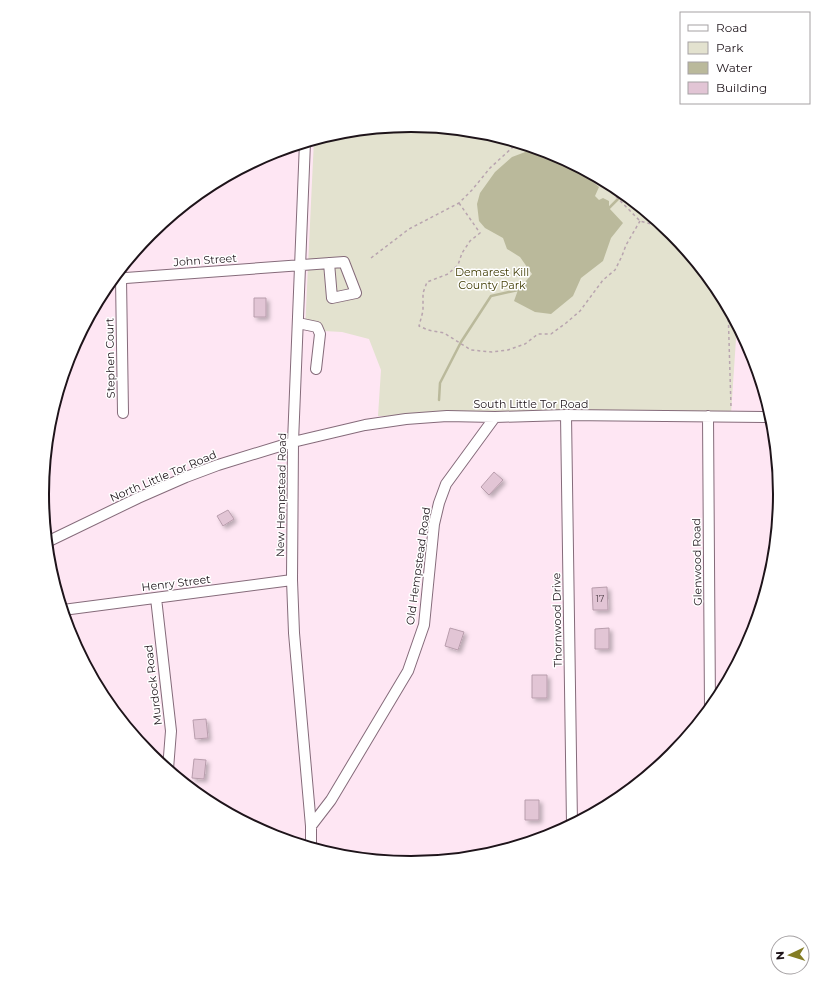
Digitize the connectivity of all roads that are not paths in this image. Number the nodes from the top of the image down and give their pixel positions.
1 (302, 149) edge
2 (329, 263) dead end
3 (300, 265) junction
4 (120, 279) edge
5 (116, 284) edge
6 (298, 323) junction
7 (316, 369) dead end
8 (123, 413) dead end
9 (566, 415) junction
10 (708, 416) junction
11 (495, 417) junction
12 (765, 417) edge
13 (293, 442) junction
14 (52, 540) edge
15 (292, 580) junction
16 (156, 598) junction
17 (68, 609) edge
18 (710, 698) edge
19 (169, 763) edge
20 (572, 818) edge
21 (311, 826) junction
22 (311, 841) edge

1 - 3 street, New Hempstead Road
2 - 3 street, John Street
3 - 4 street, John Street
3 - 6 street, New Hempstead Road
5 - 8 street, Stephen Court
6 - 7 street
6 - 13 street, New Hempstead Road
9 - 10 street, South Little Tor Road
9 - 11 street, South Little Tor Road
9 - 20 street, Thornwood Drive
10 - 12 street, South Little Tor Road
10 - 18 street, Glenwood Road
11 - 13 street, South Little Tor Road
11 - 21 street, Old Hempstead Road
13 - 14 street, North Little Tor Road
13 - 15 street, New Hempstead Road
15 - 16 street, Henry Street
15 - 21 street, New Hempstead Road
16 - 17 street, Henry Street
16 - 19 street, Murdock Road
21 - 22 street, New Hempstead Road

